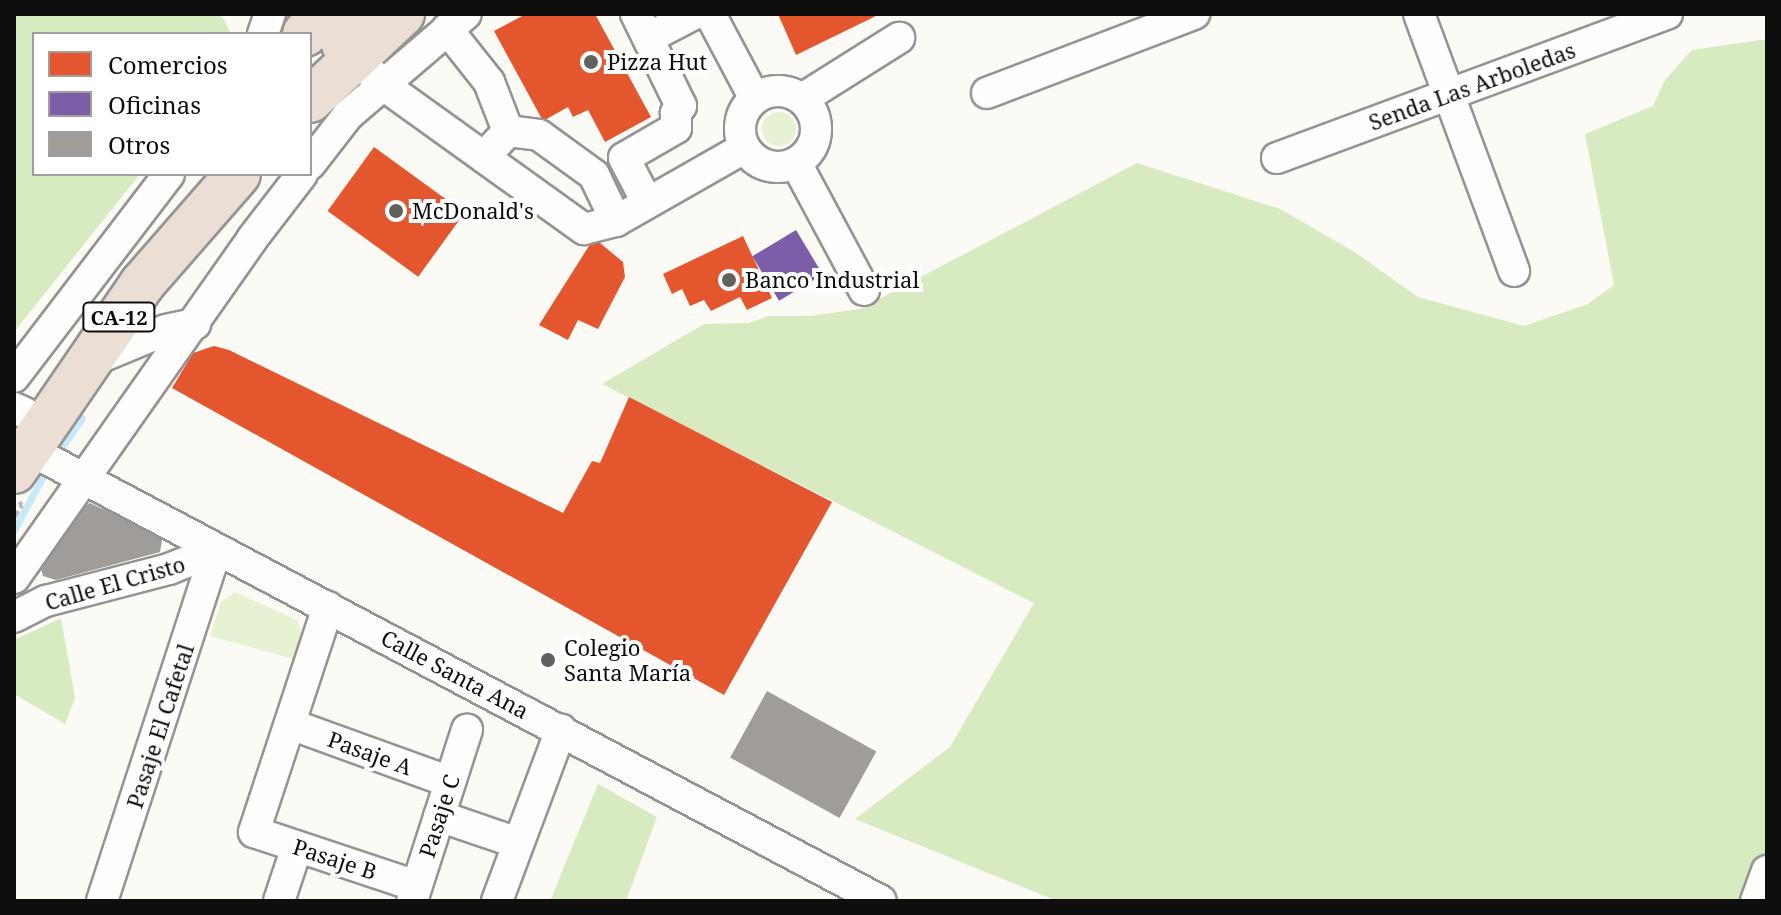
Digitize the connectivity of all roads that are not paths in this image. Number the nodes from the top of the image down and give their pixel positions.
1 (402, 14) edge
2 (694, 14) edge
3 (710, 14) edge
4 (1194, 14) edge
5 (1419, 14) edge
6 (1667, 14) edge
7 (299, 21) edge
8 (456, 22) edge
9 (642, 26) edge
10 (269, 32) edge
11 (899, 38) dead end
12 (362, 51) edge
13 (987, 93) dead end
14 (1449, 94) junction
15 (312, 98) edge
16 (755, 99) junction
17 (802, 99) junction
18 (508, 131) junction
19 (744, 148) junction
20 (484, 157) junction
21 (1277, 158) dead end
22 (312, 161) edge
23 (796, 163) junction
24 (168, 176) edge
25 (300, 176) edge
26 (219, 181) edge
27 (647, 202) junction
28 (616, 221) junction
29 (263, 224) junction
30 (1514, 271) dead end
31 (864, 290) dead end
32 (195, 324) junction
33 (87, 363) junction
34 (19, 436) edge
35 (81, 479) junction
36 (216, 550) junction
37 (14, 578) edge
38 (328, 607) junction
39 (14, 617) edge
40 (290, 724) junction
41 (467, 730) dead end
42 (561, 730) junction
43 (450, 782) junction
44 (439, 816) junction
45 (518, 843) junction
46 (297, 847) junction
47 (1767, 871) edge
48 (414, 894) edge
49 (102, 901) edge
50 (279, 901) edge
51 (497, 901) edge
52 (881, 901) edge
53 (1756, 901) edge

1 - 12 highway
2 - 9 street
3 - 16 street
4 - 13 street
5 - 14 street
6 - 14 street, Senda Las Arboledas
7 - 10 street
8 - 12 street
8 - 18 street
9 - 27 street
11 - 17 street
12 - 15 highway
12 - 20 street
12 - 22 street
14 - 21 street, Senda Las Arboledas
14 - 30 street
16 - 17 street
16 - 19 street
17 - 23 street
18 - 20 street
18 - 28 street
19 - 23 street
19 - 27 street
20 - 28 street
23 - 31 street
24 - 34 street
25 - 29 street
26 - 29 street
26 - 33 highway, CA-12
26 - 34 highway, CA-12
27 - 28 street
29 - 32 street
32 - 33 street
32 - 35 street
33 - 34 highway, CA-12
34 - 35 street, Calle Santa Ana
35 - 36 street, Calle Santa Ana
35 - 37 street
36 - 38 street, Calle Santa Ana
36 - 39 street, Calle El Cristo
36 - 49 street, Pasaje El Cafetal
38 - 40 street
38 - 42 street, Calle Santa Ana
40 - 43 street, Pasaje A
40 - 46 street, Pasaje B
41 - 43 street, Pasaje C
42 - 45 street
42 - 52 street, Calle Santa Ana
43 - 44 street, Pasaje C
44 - 45 street
44 - 48 street, Pasaje C
45 - 51 street
46 - 48 street, Pasaje B
46 - 50 street
47 - 53 street

